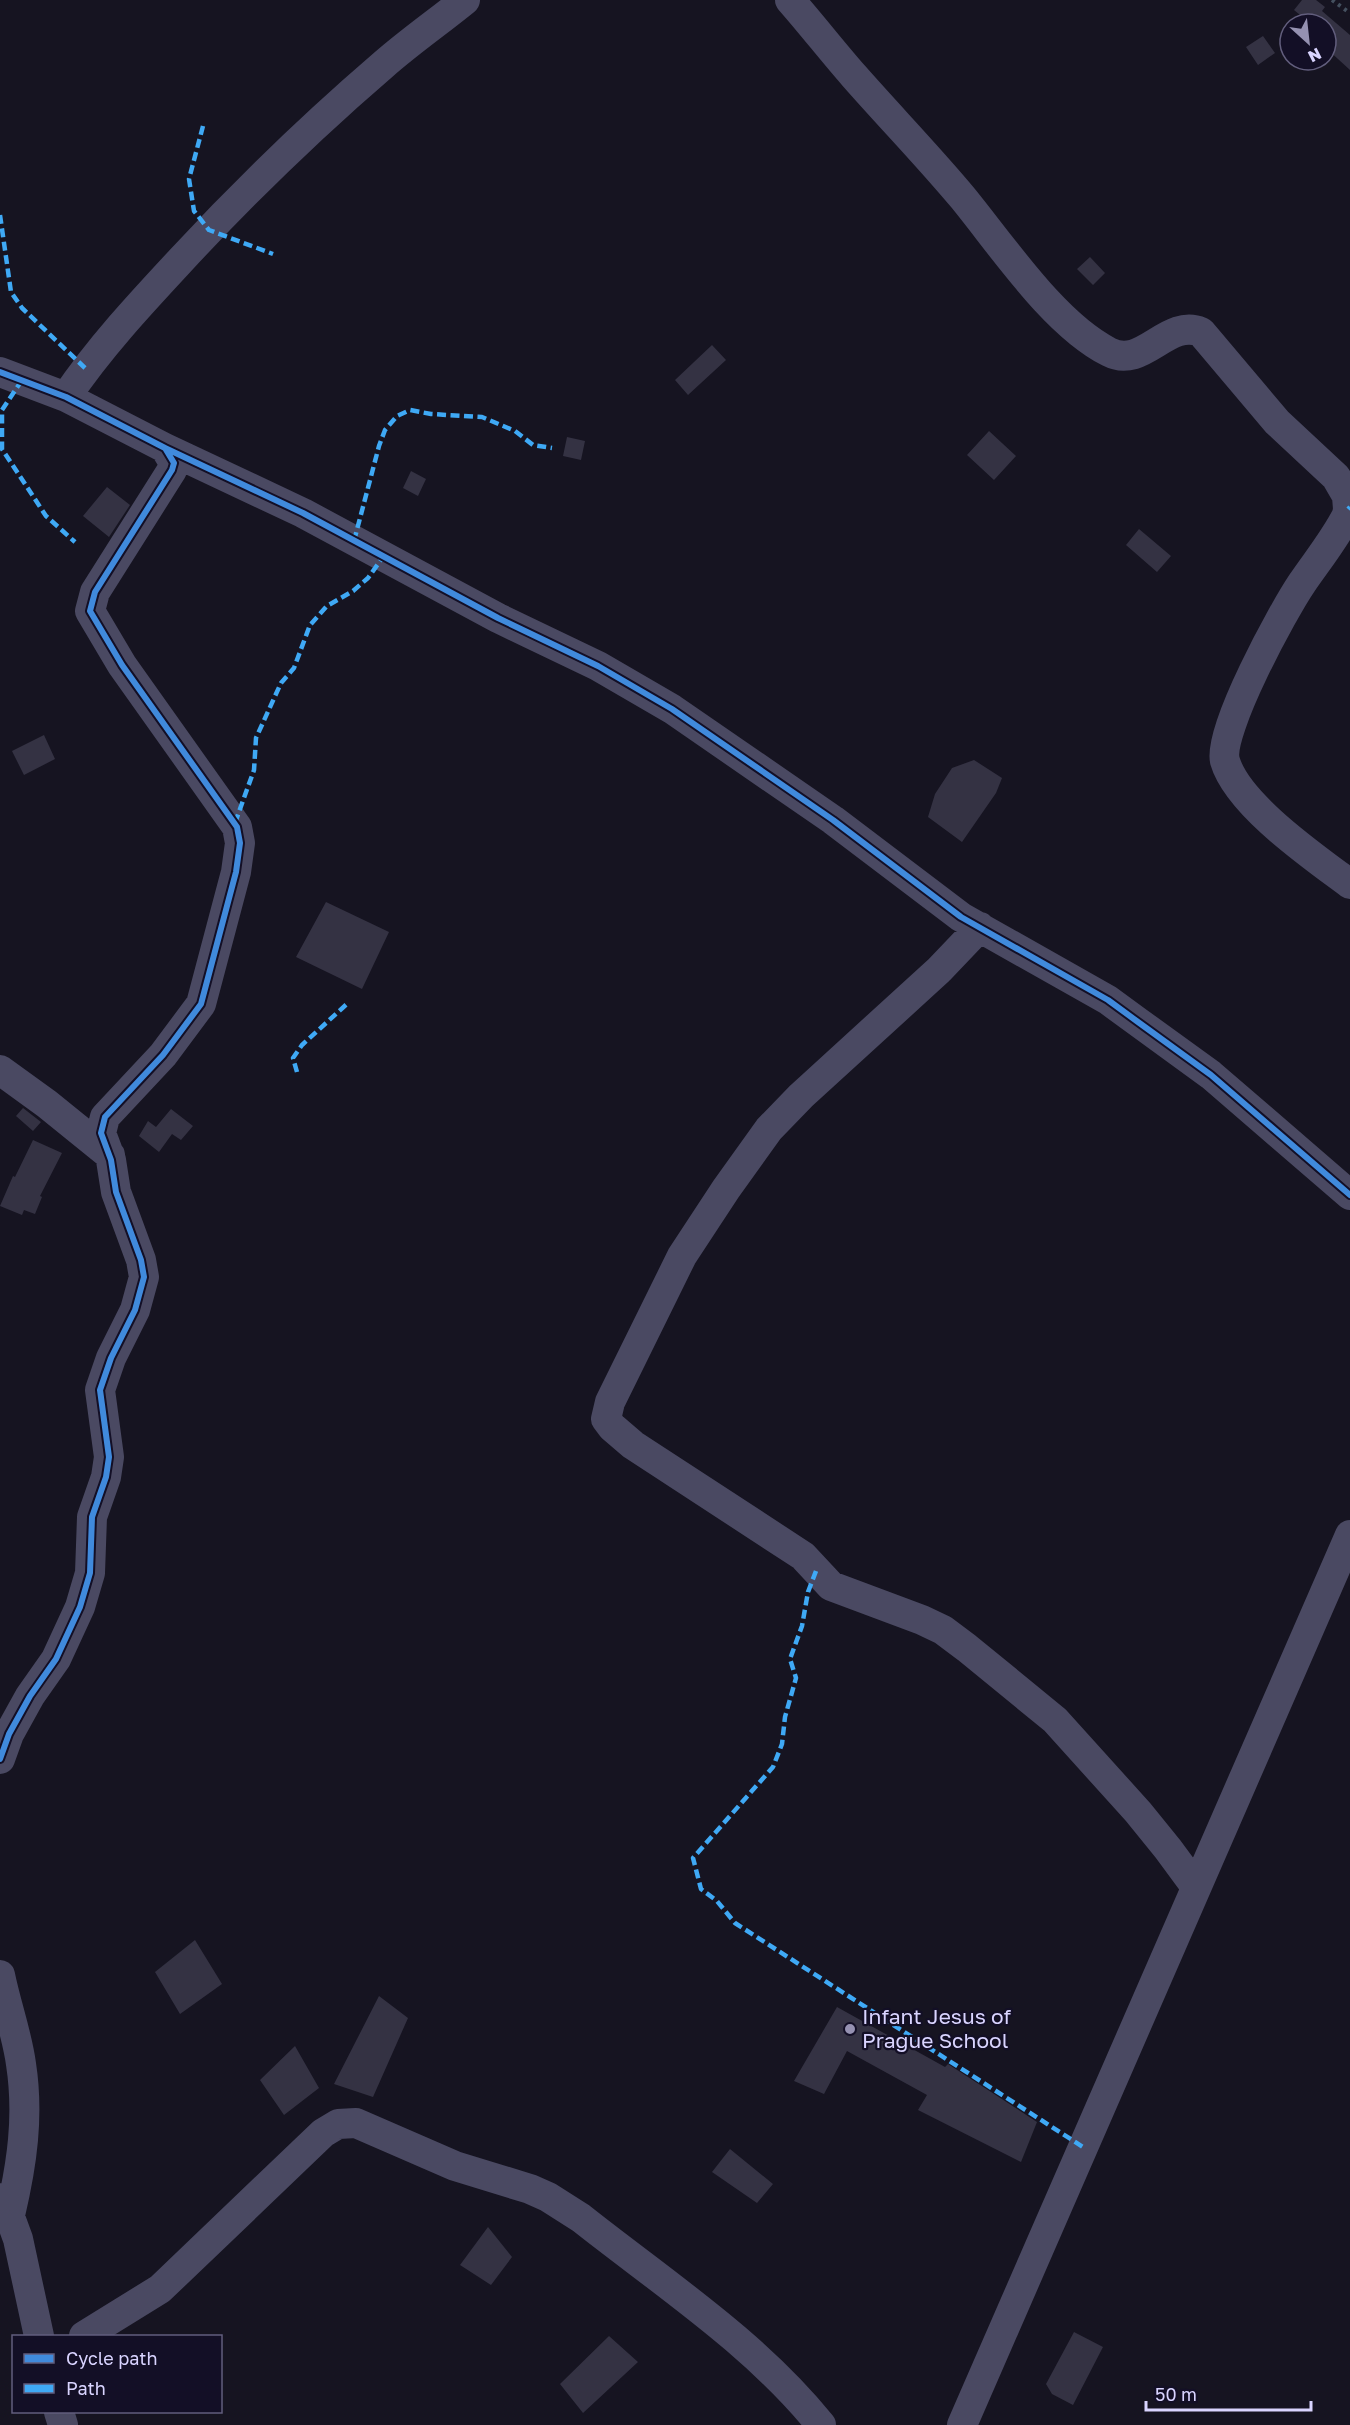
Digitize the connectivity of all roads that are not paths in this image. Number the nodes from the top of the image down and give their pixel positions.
1 (465, 0) edge
2 (790, 0) edge
3 (0, 372) edge
4 (66, 397) junction
5 (165, 448) junction
6 (1350, 884) edge
7 (980, 927) junction
8 (0, 1070) edge
9 (115, 1159) junction
10 (1350, 1195) edge
11 (1350, 1535) edge
12 (0, 1759) edge
13 (1196, 1887) junction
14 (0, 1975) edge
15 (5, 2203) edge
16 (39, 2335) edge
17 (87, 2335) edge
18 (821, 2425) edge
19 (962, 2425) edge

1 - 4 street
2 - 6 street
3 - 4 street
4 - 5 street
5 - 7 street
5 - 9 street
7 - 10 street
7 - 13 street
8 - 9 street
9 - 12 street
11 - 13 street
13 - 19 street
14 - 15 street
15 - 16 street
17 - 18 street

